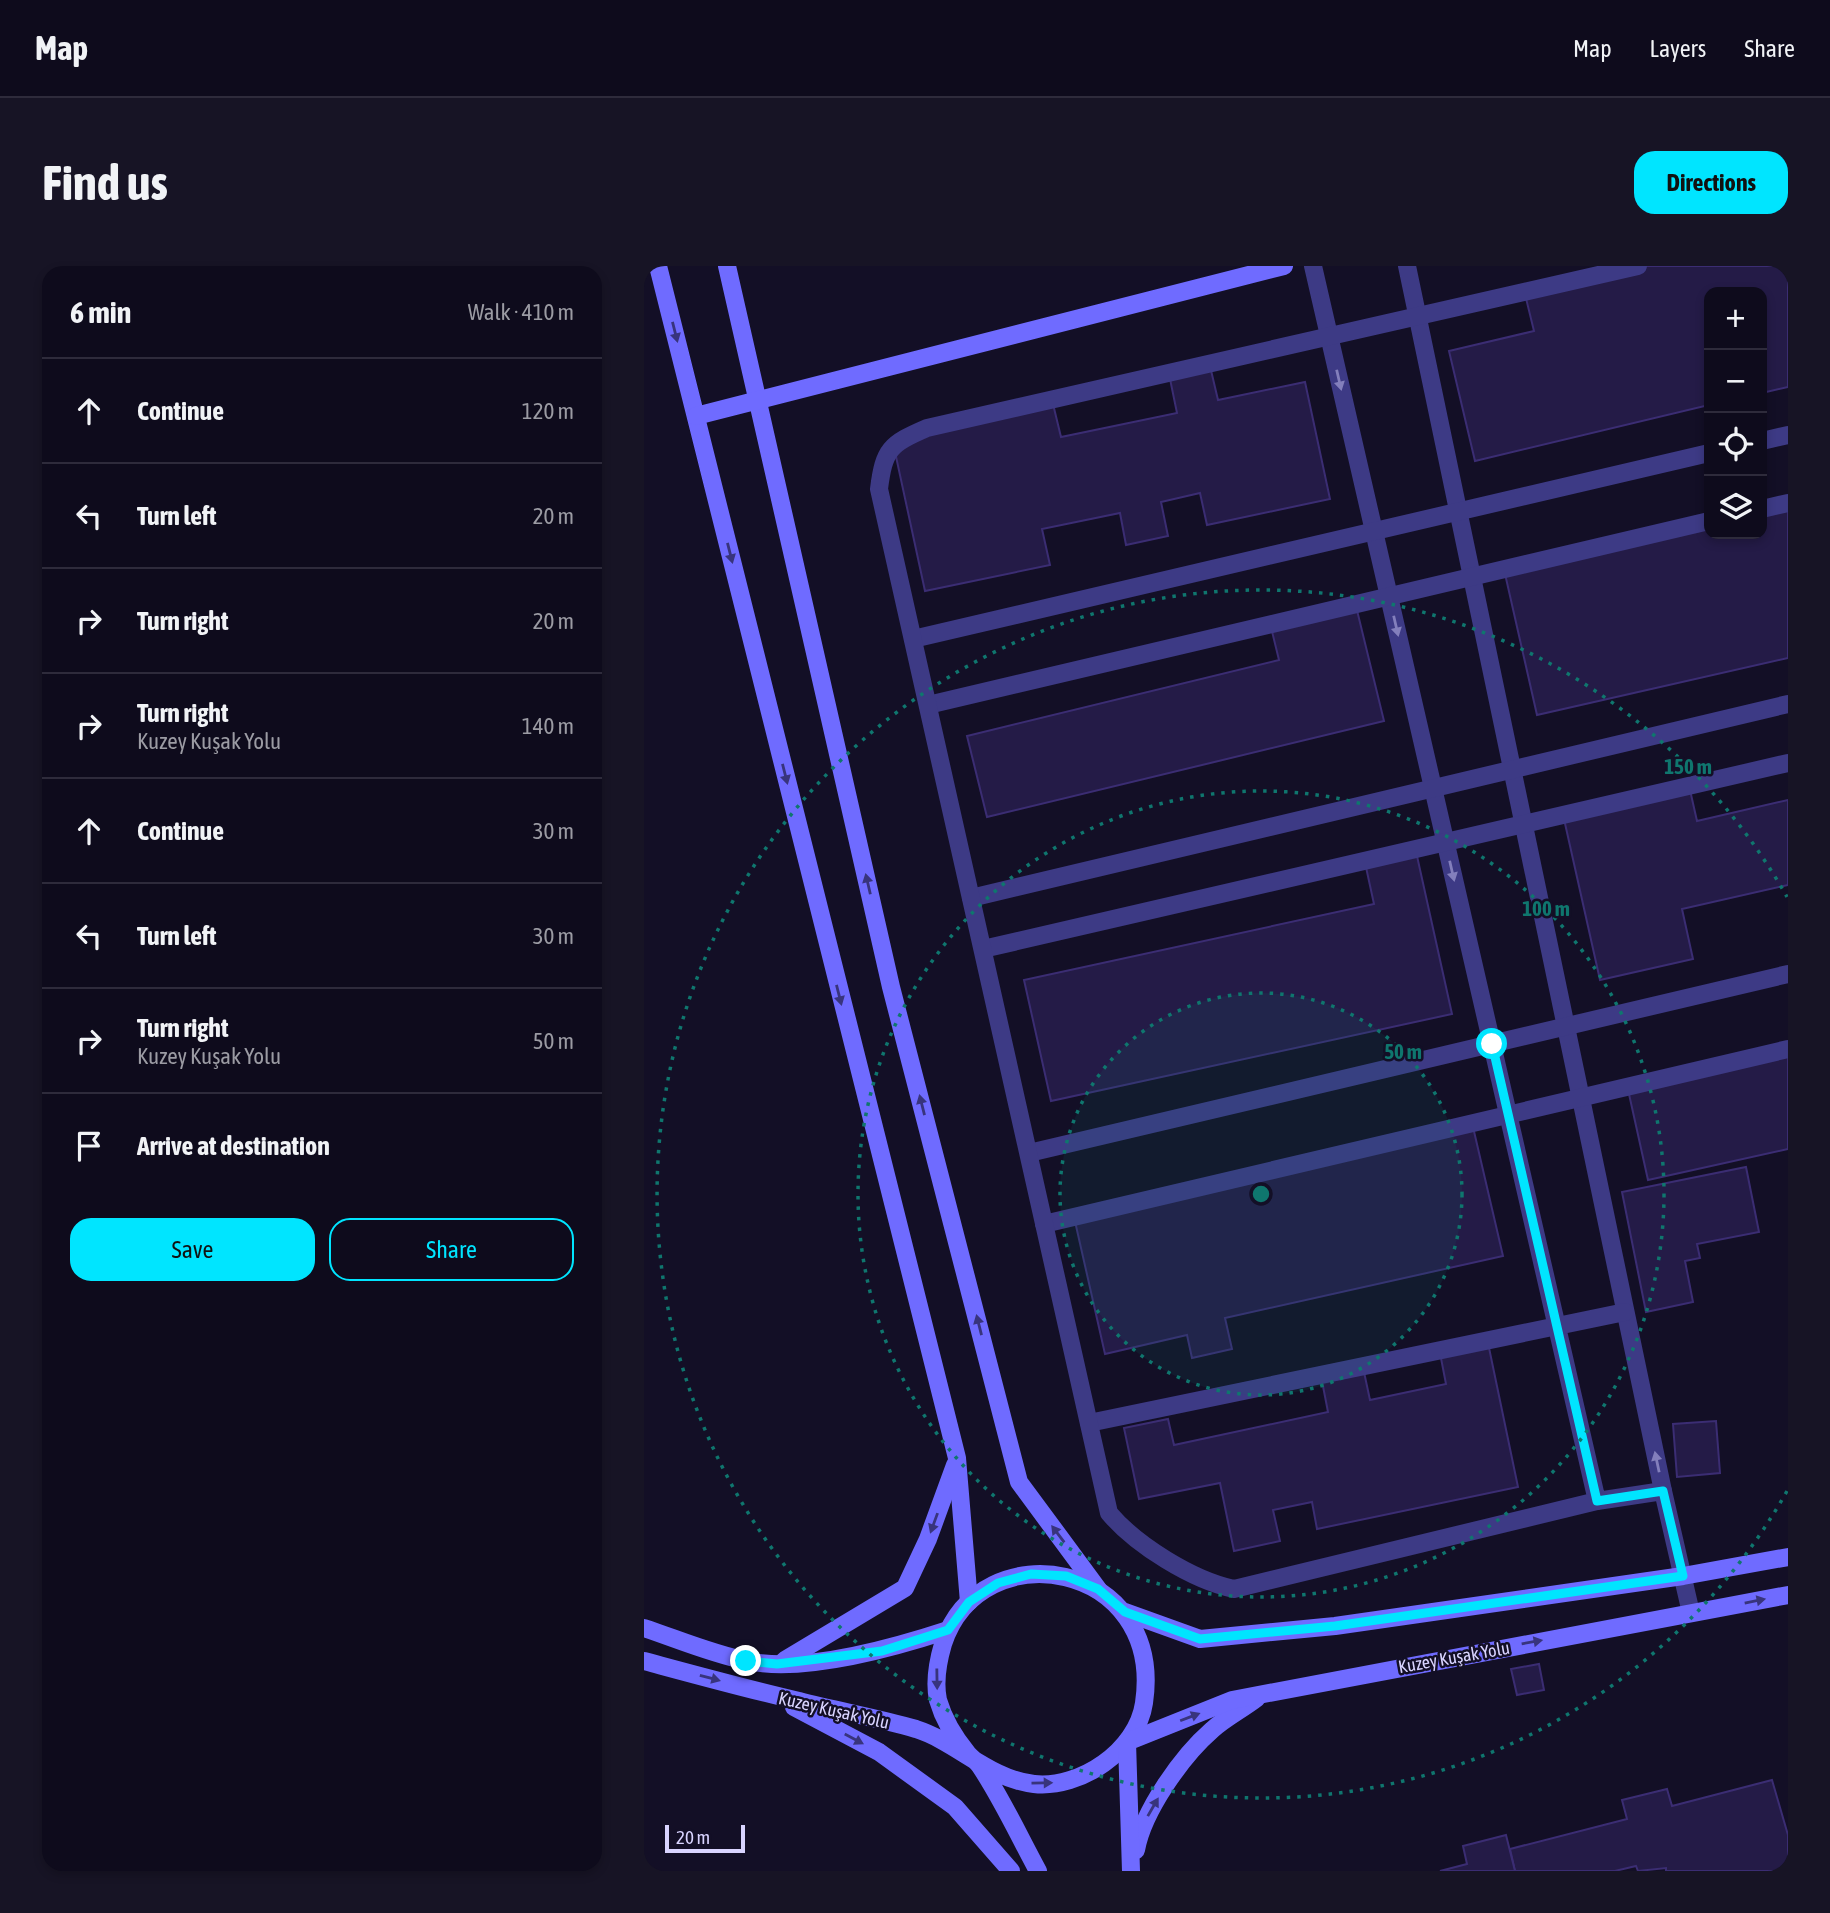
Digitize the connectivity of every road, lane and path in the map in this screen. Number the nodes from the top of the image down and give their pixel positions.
1 (659, 266) edge
2 (727, 266) edge
3 (1284, 266) edge
4 (1313, 266) edge
5 (1407, 266) edge
6 (1638, 266) edge
7 (1418, 316) junction
8 (1329, 336) junction
9 (758, 398) junction
10 (696, 416) junction
11 (1788, 435) edge
12 (1767, 440) edge
13 (1704, 454) edge
14 (1788, 503) edge
15 (1767, 508) edge
16 (1458, 512) junction
17 (1704, 522) edge
18 (1374, 532) junction
19 (1472, 577) junction
20 (1389, 597) junction
21 (913, 639) junction
22 (1788, 704) edge
23 (928, 705) junction
24 (1788, 763) edge
25 (1512, 770) junction
26 (1433, 789) junction
27 (1524, 824) junction
28 (1446, 842) junction
29 (971, 898) junction
30 (983, 949) junction
31 (1788, 974) edge
32 (1566, 1027) junction
33 (1492, 1044) junction
34 (1788, 1049) edge
35 (1581, 1097) junction
36 (1508, 1115) junction
37 (1029, 1153) junction
38 (1044, 1224) junction
39 (1625, 1312) junction
40 (1557, 1326) junction
41 (1089, 1423) junction
42 (957, 1458) junction
43 (1663, 1491) junction
44 (1597, 1501) junction
45 (1788, 1557) edge
46 (1683, 1576) junction
47 (1098, 1589) junction
48 (1788, 1595) edge
49 (969, 1602) junction
50 (1125, 1612) junction
51 (1691, 1613) junction
52 (644, 1628) edge
53 (948, 1630) junction
54 (644, 1661) edge
55 (777, 1664) junction
56 (1264, 1694) junction
57 (772, 1695) junction
58 (1127, 1742) junction
59 (978, 1762) junction
60 (1011, 1871) edge
61 (1038, 1871) edge
62 (1133, 1871) edge

1 -> 10 main road
2 - 9 main road
3 - 9 main road
4 - 8 street
5 - 7 street
6 - 7 street
7 - 8 street
7 - 16 street
8 -> 18 street
8 - 21 street
9 - 10 main road
47 -> 9 main road
10 -> 42 main road
11 - 12 street
13 - 16 street
14 - 15 street
16 - 18 street
16 - 19 street
17 - 19 street
18 - 20 street
18 - 21 street
19 - 20 street
19 - 25 street
20 - 23 street
20 -> 26 street
21 - 23 street
22 - 25 street
23 - 29 street
24 - 27 street
25 - 26 street
25 - 27 street
26 - 28 street
26 - 29 street
27 - 28 street
27 - 32 street
28 - 30 street
28 -> 33 street
29 - 30 street
30 - 37 street
31 - 32 street
32 - 33 street
32 - 35 street
33 - 36 street
33 - 37 street
34 - 35 street
35 - 36 street
35 - 39 street
36 - 38 street
36 - 40 street
37 - 38 street
38 - 41 street
39 - 40 street
43 -> 39 street
40 - 41 street
40 - 44 street
41 - 44 street
42 - 49 main road
42 -> 55 main road
43 - 44 street
43 - 46 street
45 - 46 main road
46 - 50 main road
46 - 51 street
47 - 49 main road
47 - 50 main road
51 -> 48 main road, Kuzey Kuşak Yolu
49 - 53 main road
50 - 58 main road
56 -> 51 main road, Kuzey Kuşak Yolu
52 - 55 main road, Kuzey Kuşak Yolu
53 - 55 main road, Kuzey Kuşak Yolu
53 -> 59 main road
54 -> 57 main road, Kuzey Kuşak Yolu
58 -> 56 main road, Kuzey Kuşak Yolu
62 -> 56 main road
57 - 59 main road, Kuzey Kuşak Yolu
57 -> 60 main road
59 -> 58 main road
58 - 62 main road
59 - 61 main road

